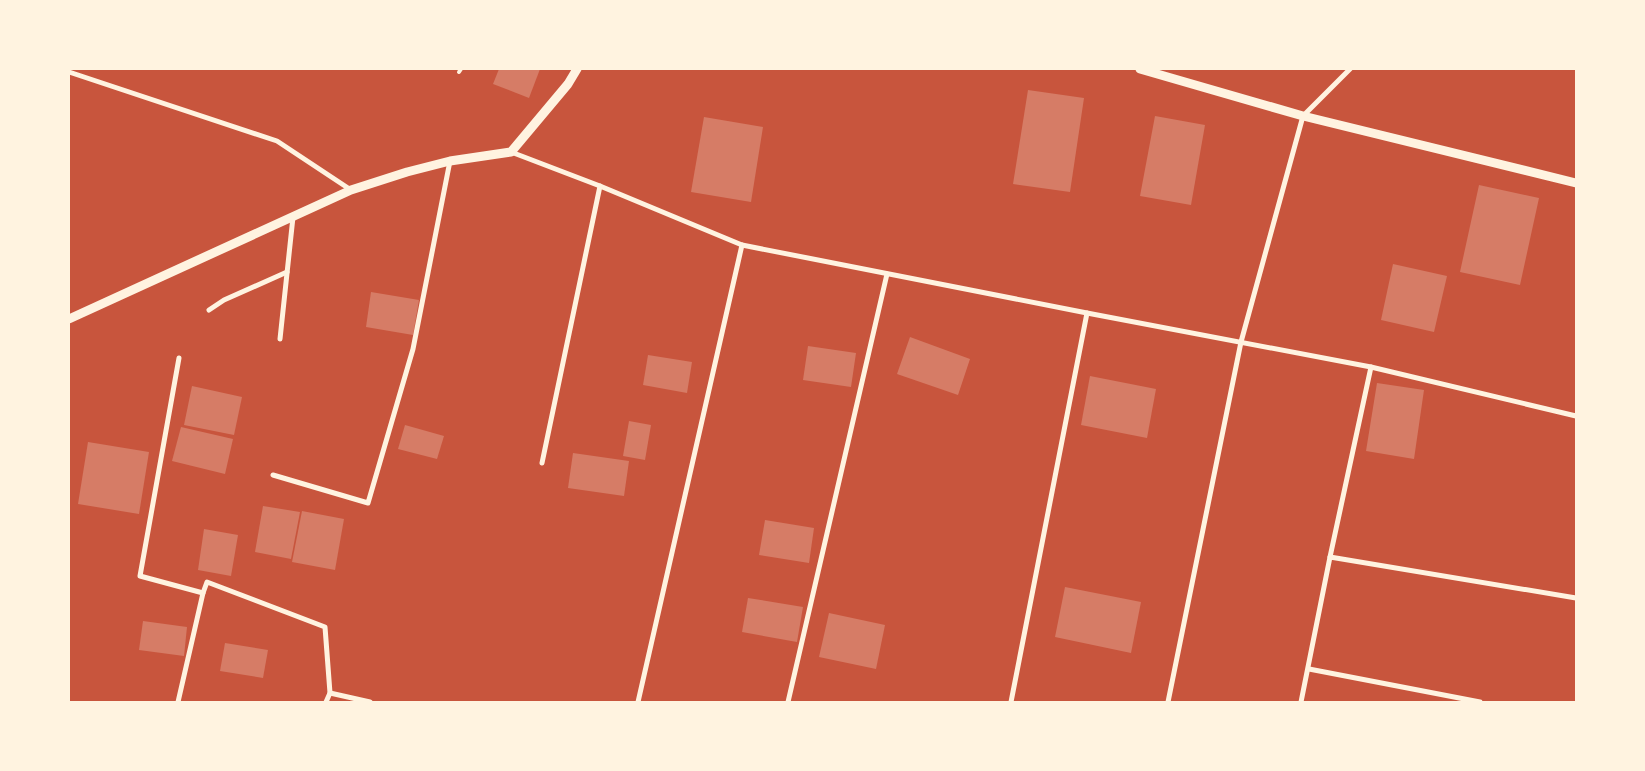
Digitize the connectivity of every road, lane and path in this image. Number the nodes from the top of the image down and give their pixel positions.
1 (577, 69) edge
2 (1140, 69) edge
3 (1350, 69) edge
4 (69, 72) edge
5 (1304, 116) junction
6 (511, 152) junction
7 (450, 161) junction
8 (1576, 183) edge
9 (600, 186) junction
10 (351, 190) junction
11 (293, 216) junction
12 (742, 245) junction
13 (287, 272) junction
14 (887, 274) junction
15 (209, 310) dead end
16 (1087, 313) junction
17 (69, 318) edge
18 (280, 340) dead end
19 (1241, 342) junction
20 (179, 358) dead end
21 (1371, 367) junction
22 (1576, 416) edge
23 (542, 463) dead end
24 (273, 475) dead end
25 (1330, 557) junction
26 (204, 593) junction
27 (1576, 598) edge
28 (1309, 669) junction
29 (330, 693) junction
30 (178, 702) edge
31 (326, 702) edge
32 (370, 702) edge
33 (638, 702) edge
34 (788, 702) edge
35 (1011, 702) edge
36 (1168, 702) edge
37 (1302, 702) edge
38 (1480, 702) edge

1 - 6 street
2 - 5 street
3 - 5 street
4 - 10 street
5 - 8 street
5 - 19 street
6 - 7 street
6 - 9 street
7 - 10 street
7 - 24 street
9 - 12 street
9 - 23 street
10 - 11 street
11 - 13 street
11 - 17 street
12 - 14 street
12 - 33 street
13 - 15 street
13 - 18 street
14 - 16 street
14 - 34 street
16 - 19 street
16 - 35 street
19 - 21 street
19 - 36 street
20 - 26 street
21 - 22 street
21 - 25 street
25 - 27 street
25 - 28 street
26 - 29 street
26 - 30 street
28 - 37 street
28 - 38 street
29 - 31 street
29 - 32 street

